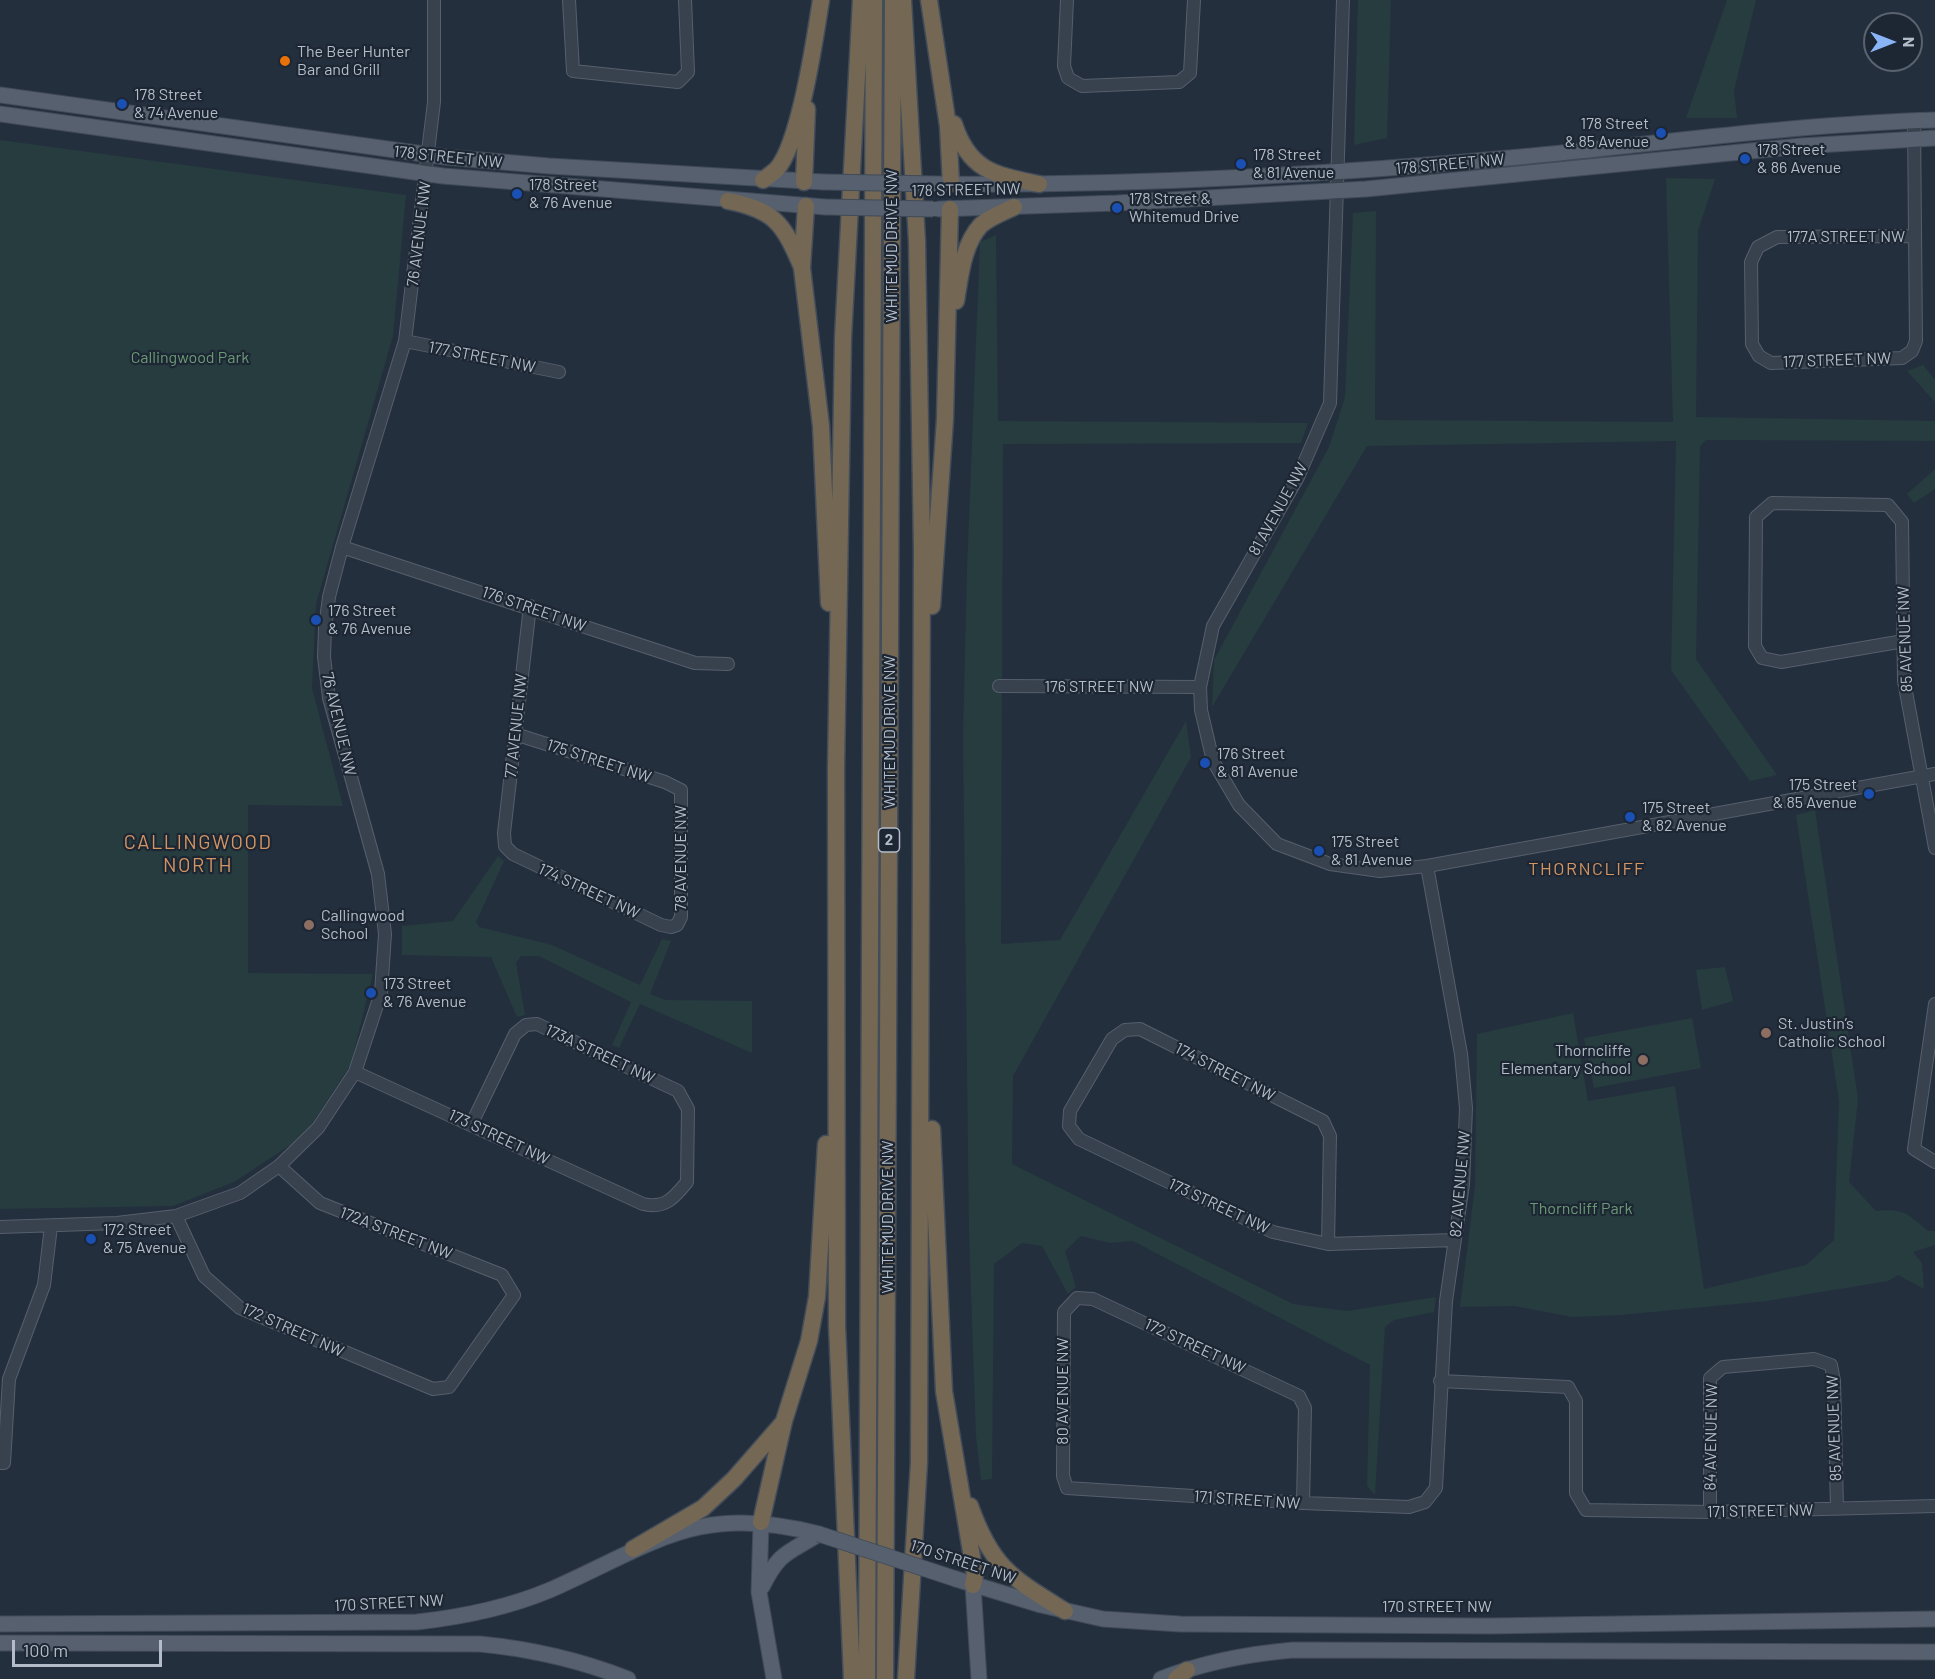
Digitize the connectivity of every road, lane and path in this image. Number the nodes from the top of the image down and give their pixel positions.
1 (434, 0) edge
2 (569, 0) edge
3 (685, 0) edge
4 (821, 0) edge
5 (861, 0) edge
6 (874, 0) edge
7 (893, 0) edge
8 (903, 0) edge
9 (929, 0) edge
10 (1067, 0) edge
11 (1194, 0) edge
12 (1342, 0) edge
13 (813, 49) junction
14 (943, 91) junction
15 (0, 95) edge
16 (22, 98) junction
17 (0, 114) edge
18 (19, 116) junction
19 (1935, 120) edge
20 (1914, 121) junction
21 (1914, 138) junction
22 (1935, 138) edge
23 (429, 155) junction
24 (426, 173) junction
25 (1338, 173) junction
26 (763, 180) junction
27 (804, 182) junction
28 (944, 184) junction
29 (1039, 184) junction
30 (1338, 191) junction
31 (728, 201) junction
32 (806, 206) junction
33 (1014, 207) junction
34 (942, 209) junction
35 (1915, 236) junction
36 (802, 268) junction
37 (405, 341) junction
38 (946, 361) junction
39 (1771, 363) joint
40 (559, 372) dead end
41 (342, 547) junction
42 (530, 606) junction
43 (1904, 640) junction
44 (728, 664) dead end
45 (999, 686) dead end
46 (1200, 687) junction
47 (515, 734) junction
48 (836, 769) junction
49 (1929, 775) edge
50 (681, 790) joint
51 (921, 805) junction
52 (505, 846) joint
53 (1935, 848) edge
54 (1427, 866) junction
55 (677, 925) joint
56 (1935, 1004) edge
57 (835, 1033) junction
58 (922, 1066) junction
59 (355, 1072) junction
60 (472, 1123) junction
61 (1069, 1126) joint
62 (1935, 1162) edge
63 (279, 1166) junction
64 (643, 1204) joint
65 (176, 1216) junction
66 (51, 1226) junction
67 (0, 1227) edge
68 (1455, 1240) junction
69 (1328, 1244) junction
70 (1077, 1298) joint
71 (1814, 1359) joint
72 (1440, 1381) junction
73 (449, 1387) joint
74 (784, 1421) junction
75 (957, 1462) junction
76 (2, 1463) edge
77 (1068, 1488) joint
78 (1425, 1502) joint
79 (1303, 1503) junction
80 (1935, 1506) edge
81 (1837, 1509) junction
82 (1710, 1512) junction
83 (761, 1522) junction
84 (819, 1534) junction
85 (633, 1549) junction
86 (973, 1585) junction
87 (759, 1592) junction
88 (1065, 1611) junction
89 (1935, 1619) edge
90 (0, 1624) edge
91 (0, 1643) edge
92 (1935, 1652) edge
93 (1181, 1674) edge
94 (628, 1679) edge
95 (774, 1679) edge
96 (852, 1679) edge
97 (867, 1679) edge
98 (885, 1679) edge
99 (906, 1679) edge
100 (979, 1679) edge
101 (1161, 1679) edge

1 - 23 street, 76 AVENUE NW
2 - 3 street
4 - 13 highway
5 - 48 highway
6 - 97 highway, WHITEMUD DRIVE NW / 2
7 - 98 highway, WHITEMUD DRIVE NW / 2
8 - 51 highway
9 - 14 highway
10 - 11 street
12 - 25 street, 81 AVENUE NW
13 - 26 highway
13 - 27 highway
14 - 28 highway
14 - 29 highway
15 - 16 main road, 178 STREET NW
16 - 18 main road
16 - 23 main road, 178 STREET NW
17 - 18 main road, 178 STREET NW
18 - 24 main road, 178 STREET NW
19 - 20 main road, 178 STREET NW
20 - 21 street
20 - 25 main road, 178 STREET NW
21 - 22 main road, 178 STREET NW
21 - 30 main road, 178 STREET NW
21 - 35 street
23 - 24 street, 76 AVENUE NW
23 - 26 main road, 178 STREET NW
24 - 31 main road, 178 STREET NW
24 - 37 street, 76 AVENUE NW
25 - 29 main road, 178 STREET NW
25 - 30 street, 81 AVENUE NW
26 - 27 main road, 178 STREET NW
27 - 28 main road, 178 STREET NW, bridge
27 - 32 main road
28 - 29 main road, 178 STREET NW
28 - 34 main road
30 - 33 main road, 178 STREET NW
30 - 46 street, 81 AVENUE NW
31 - 32 main road, 178 STREET NW
31 - 36 highway
32 - 34 main road, 178 STREET NW, bridge
32 - 36 highway
33 - 34 main road, 178 STREET NW
33 - 38 highway
34 - 38 highway
35 - 39 street, 177 STREET NW
35 - 39 street, 177A STREET NW
36 - 48 highway
37 - 40 street, 177 STREET NW
37 - 41 street, 76 AVENUE NW
38 - 51 highway
41 - 42 street, 176 STREET NW
41 - 59 street, 76 AVENUE NW
42 - 44 street, 176 STREET NW
42 - 47 street, 77 AVENUE NW
43 - 43 street, 85 AVENUE NW
43 - 49 street, 85 AVENUE NW
45 - 46 street, 176 STREET NW
46 - 54 street, 81 AVENUE NW
47 - 50 street, 175 STREET NW
47 - 52 street, 77 AVENUE NW
48 - 57 highway
49 - 53 street, 85 AVENUE NW
49 - 54 street
50 - 55 street, 78 AVENUE NW
51 - 58 highway
52 - 55 street, 174 STREET NW
54 - 68 street, 82 AVENUE NW
56 - 62 street
57 - 74 highway
57 - 96 highway
58 - 75 highway
58 - 99 highway
59 - 60 street, 173 STREET NW
59 - 63 street, 76 AVENUE NW
60 - 64 street, 173 STREET NW
60 - 64 street, 173A STREET NW
61 - 69 street, 173 STREET NW
61 - 69 street, 174 STREET NW
63 - 65 street, 76 AVENUE NW
63 - 73 street, 172A STREET NW
65 - 66 street
65 - 73 street, 172 STREET NW
66 - 67 street
66 - 76 street
68 - 69 street, 173 STREET NW
68 - 72 street, 82 AVENUE NW
70 - 77 street, 80 AVENUE NW
70 - 79 street, 172 STREET NW
71 - 81 street, 85 AVENUE NW
71 - 82 street, 84 AVENUE NW
72 - 78 street, 82 AVENUE NW
72 - 82 street, 171 STREET NW
74 - 83 highway
74 - 85 highway
75 - 86 highway
75 - 88 highway
77 - 79 street, 171 STREET NW
78 - 79 street, 171 STREET NW
80 - 81 street, 171 STREET NW
81 - 82 street, 171 STREET NW
83 - 84 main road, 170 STREET NW
83 - 85 main road, 170 STREET NW
83 - 87 main road
84 - 86 main road, 170 STREET NW, bridge
84 - 87 main road
85 - 90 main road, 170 STREET NW
86 - 88 main road, 170 STREET NW
86 - 100 main road
87 - 95 main road
88 - 89 main road, 170 STREET NW
91 - 94 main road
92 - 93 main road
93 - 101 main road

